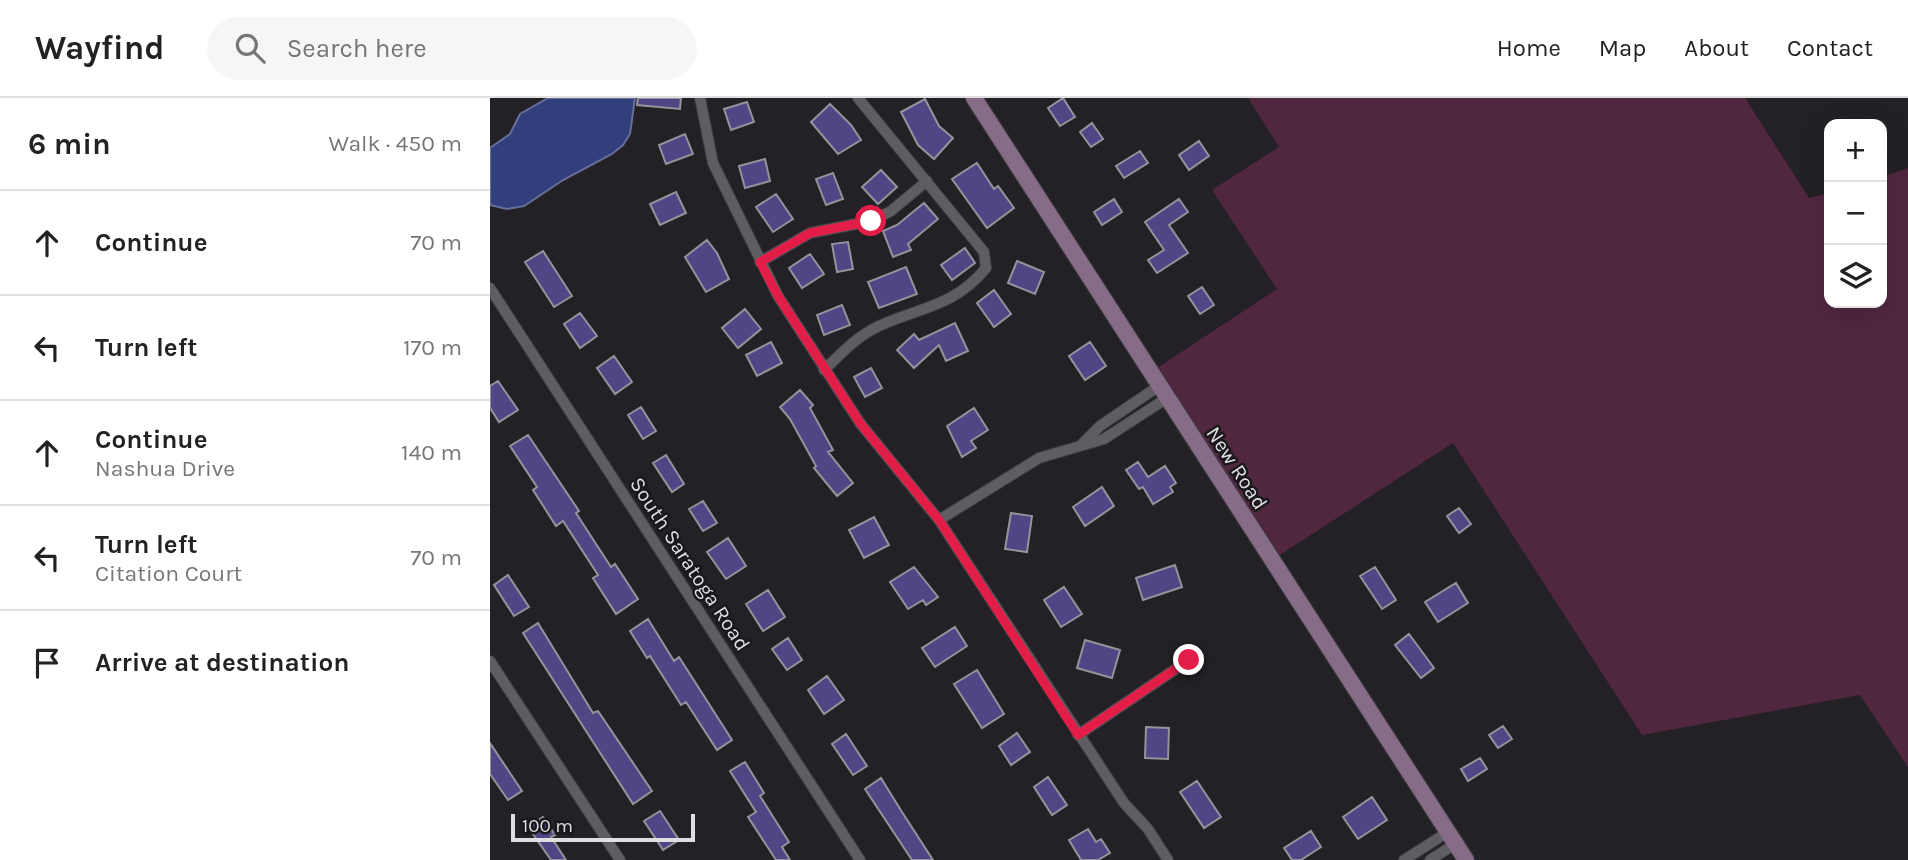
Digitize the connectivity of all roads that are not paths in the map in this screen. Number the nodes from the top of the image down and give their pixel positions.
1 (700, 98) edge
2 (858, 98) edge
3 (974, 98) edge
4 (927, 181) junction
5 (760, 262) junction
6 (490, 288) edge
7 (824, 370) junction
8 (1163, 392) junction
9 (939, 520) junction
10 (1189, 660) dead end
11 (490, 661) edge
12 (1078, 735) junction
13 (1451, 838) junction
14 (620, 860) edge
15 (860, 860) edge
16 (1168, 860) edge
17 (1404, 860) edge
18 (1430, 860) edge
19 (1466, 860) edge

1 - 5 street
2 - 4 street
3 - 8 street, New Road
4 - 5 street
4 - 7 street
5 - 7 street
6 - 15 street, South Saratoga Road
7 - 9 street
8 - 9 street
8 - 13 street, New Road
9 - 12 street
10 - 12 street
11 - 14 street
12 - 16 street
13 - 17 street
13 - 18 street
13 - 19 street, New Road

